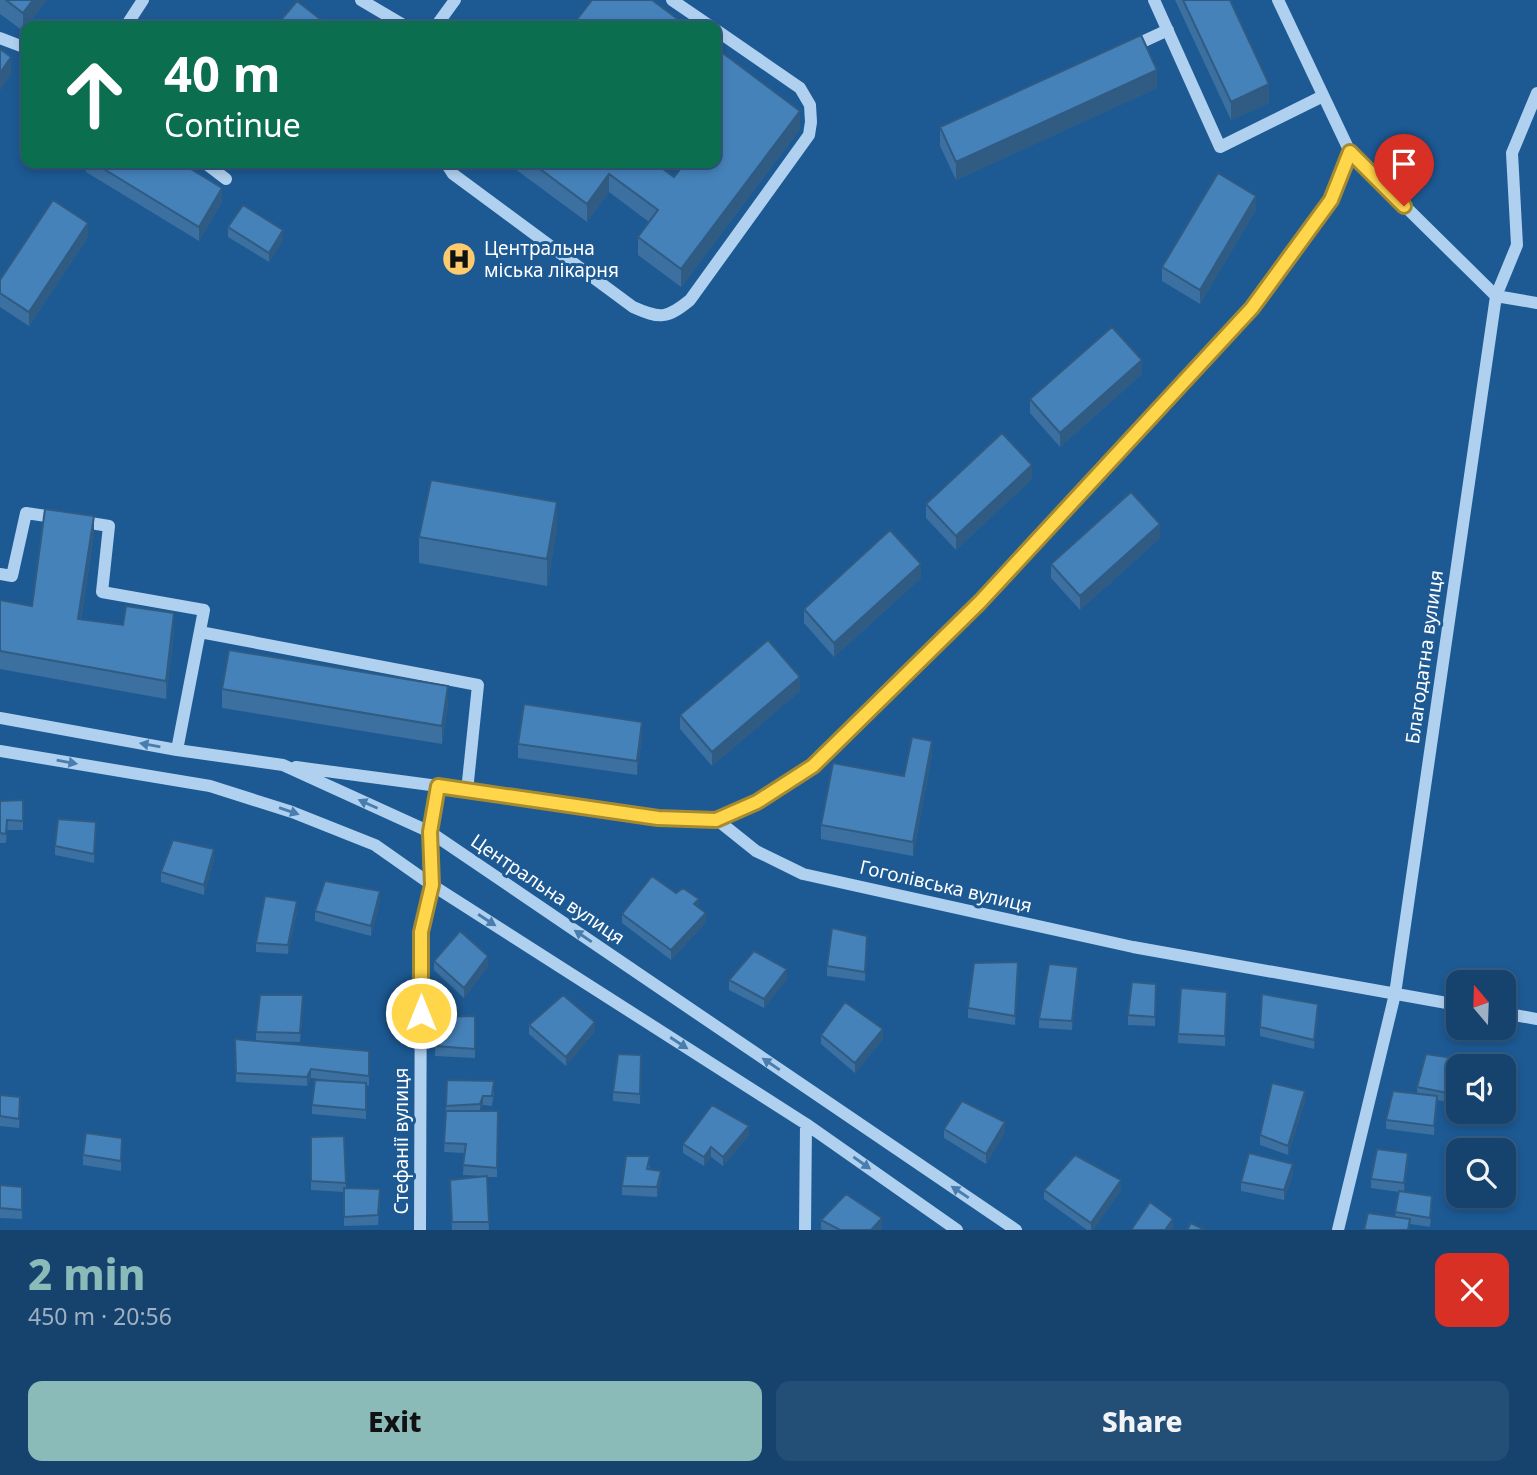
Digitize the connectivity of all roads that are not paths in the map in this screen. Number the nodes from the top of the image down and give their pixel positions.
1 (143, 0) edge
2 (361, 0) edge
3 (455, 0) edge
4 (672, 0) edge
5 (1154, 0) edge
6 (1278, 0) edge
7 (129, 21) edge
8 (397, 21) edge
9 (440, 21) edge
10 (703, 21) edge
11 (1168, 30) junction
12 (721, 33) edge
13 (0, 38) edge
14 (21, 46) edge
15 (1119, 53) edge
16 (1537, 93) edge
17 (1323, 96) junction
18 (1350, 152) junction
19 (212, 168) edge
20 (449, 168) edge
21 (226, 179) dead end
22 (1496, 296) junction
23 (1537, 303) edge
24 (0, 574) edge
25 (200, 632) junction
26 (0, 718) edge
27 (177, 750) junction
28 (0, 751) edge
29 (283, 765) junction
30 (438, 786) junction
31 (467, 791) junction
32 (716, 820) junction
33 (430, 832) junction
34 (432, 885) junction
35 (1395, 994) junction
36 (1446, 1003) edge
37 (1516, 1016) edge
38 (1537, 1020) edge
39 (806, 1124) junction
40 (421, 1230) edge
41 (805, 1230) edge
42 (957, 1230) edge
43 (1016, 1230) edge
44 (1338, 1230) edge

1 - 7 street
2 - 8 street
3 - 9 street
4 - 10 street
5 - 11 street
6 - 17 street
11 - 15 street
11 - 17 street
12 - 20 street
13 - 14 street
16 - 22 street, Благодатна вулиця
17 - 18 street
18 - 22 street
18 - 32 street
19 - 21 street
22 - 23 street
22 - 35 street, Благодатна вулиця
24 - 25 street
25 - 27 street
25 - 31 street
27 -> 26 street, Центральна вулиця
27 - 29 street, Центральна вулиця
28 -> 34 street
29 - 30 street
33 -> 29 street, Центральна вулиця
30 - 31 street
30 - 33 street
31 - 32 street
32 - 35 street, Гоголівська вулиця
33 - 34 street, Стефанії вулиця
43 -> 33 street, Центральна вулиця
34 -> 39 street
34 - 40 street, Стефанії вулиця
35 - 36 street, Гоголівська вулиця
35 - 44 street, Благодатна вулиця
37 - 38 street
39 - 41 street
39 -> 42 street

